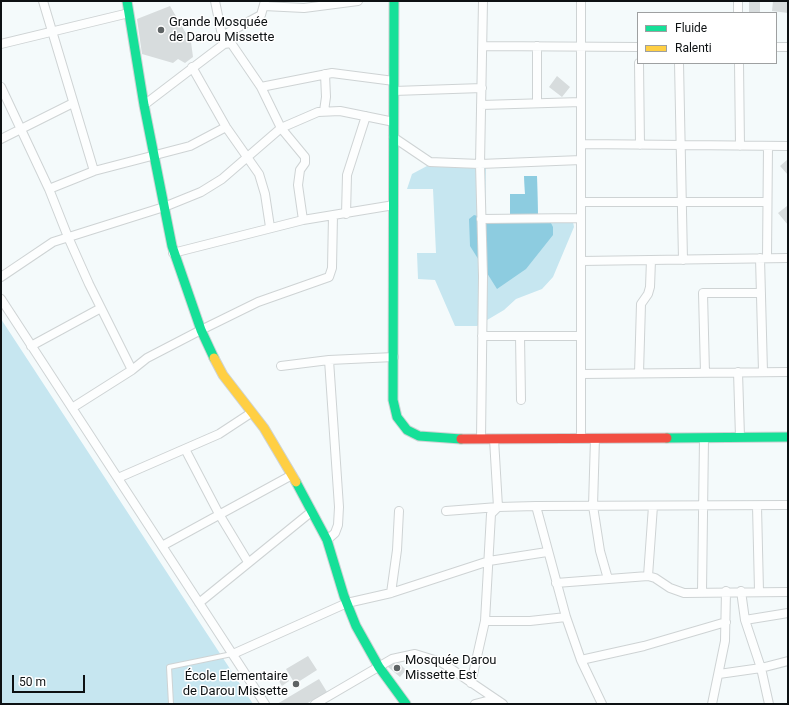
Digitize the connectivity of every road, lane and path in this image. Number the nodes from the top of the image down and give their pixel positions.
1 (43, 1) edge
2 (127, 1) edge
3 (215, 1) edge
4 (358, 1) edge
5 (394, 1) edge
6 (483, 1) edge
7 (581, 1) edge
8 (738, 1) edge
9 (264, 3) edge
10 (738, 12) edge
11 (129, 13) junction
12 (51, 32) junction
13 (222, 36) junction
14 (1, 44) edge
15 (224, 44) junction
16 (483, 46) junction
17 (537, 46) junction
18 (581, 47) junction
19 (637, 47) edge
20 (777, 47) edge
21 (788, 47) edge
22 (639, 64) edge
23 (680, 64) edge
24 (739, 64) edge
25 (192, 67) junction
26 (325, 74) junction
27 (394, 86) junction
28 (1, 87) edge
29 (261, 87) junction
30 (482, 88) junction
31 (581, 102) junction
32 (73, 103) junction
33 (537, 103) junction
34 (144, 105) junction
35 (481, 105) junction
36 (324, 111) junction
37 (366, 116) junction
38 (394, 122) junction
39 (226, 127) junction
40 (282, 128) junction
41 (22, 130) junction
42 (393, 137) junction
43 (1, 139) edge
44 (581, 144) junction
45 (640, 145) junction
46 (681, 145) junction
47 (740, 146) junction
48 (768, 146) junction
49 (788, 146) edge
50 (154, 156) junction
51 (246, 157) junction
52 (581, 160) junction
53 (480, 164) junction
54 (94, 171) junction
55 (49, 190) junction
56 (581, 202) junction
57 (682, 202) junction
58 (767, 202) junction
59 (394, 205) junction
60 (164, 206) junction
61 (346, 214) junction
62 (333, 215) junction
63 (581, 218) junction
64 (481, 219) junction
65 (303, 220) junction
66 (270, 227) junction
67 (68, 237) junction
68 (173, 253) junction
69 (764, 258) junction
70 (788, 258) edge
71 (651, 260) junction
72 (683, 260) junction
73 (581, 261) junction
74 (1, 277) edge
75 (761, 293) junction
76 (1, 299) edge
77 (101, 308) junction
78 (201, 330) junction
79 (482, 336) junction
80 (520, 336) junction
81 (581, 336) junction
82 (31, 346) junction
83 (394, 356) junction
84 (329, 360) junction
85 (281, 366) dead end
86 (132, 370) junction
87 (738, 372) junction
88 (763, 372) junction
89 (788, 372) edge
90 (639, 373) junction
91 (705, 373) junction
92 (581, 374) junction
93 (520, 400) dead end
94 (72, 408) junction
95 (251, 413) junction
96 (788, 437) edge
97 (581, 438) junction
98 (595, 438) junction
99 (704, 438) junction
100 (740, 438) junction
101 (481, 439) junction
102 (494, 439) junction
103 (185, 449) junction
104 (292, 476) junction
105 (118, 478) junction
106 (536, 506) junction
107 (593, 506) junction
108 (653, 506) junction
109 (703, 506) junction
110 (757, 506) junction
111 (788, 506) edge
112 (498, 507) junction
113 (399, 511) dead end
114 (311, 512) junction
115 (446, 512) dead end
116 (219, 514) junction
117 (327, 540) junction
118 (162, 546) junction
119 (547, 552) junction
120 (489, 561) junction
121 (248, 562) junction
122 (648, 576) junction
123 (608, 579) junction
124 (556, 583) junction
125 (726, 591) junction
126 (741, 591) junction
127 (702, 592) junction
128 (759, 592) junction
129 (788, 592) edge
130 (392, 593) junction
131 (200, 603) junction
132 (347, 603) junction
133 (788, 613) edge
134 (566, 617) junction
135 (745, 620) junction
136 (485, 621) junction
137 (726, 622) junction
138 (232, 654) junction
139 (581, 660) junction
140 (788, 661) edge
141 (379, 667) junction
142 (761, 668) junction
143 (719, 674) junction
144 (471, 683) junction
145 (494, 699) junction
146 (171, 704) edge
147 (265, 704) edge
148 (315, 704) edge
149 (406, 704) edge
150 (475, 704) edge
151 (503, 704) edge
152 (602, 704) edge
153 (712, 704) edge
154 (769, 704) edge

1 - 12 street
2 - 11 street
3 - 13 street
4 - 9 street
5 - 27 street
6 - 16 street
7 - 18 street
8 - 10 street
9 - 13 street
11 - 12 street
11 - 34 street
12 - 14 street
12 - 32 street
13 - 15 street
15 - 25 street
15 - 29 street
16 - 17 street
16 - 30 street
17 - 18 street
17 - 33 street
18 - 19 street
18 - 31 street
20 - 21 street
22 - 45 street
23 - 46 street
24 - 47 street
25 - 34 street
25 - 39 street
26 - 27 street
26 - 29 street
26 - 36 street
27 - 30 street
27 - 38 street
28 - 41 street
29 - 40 street
30 - 35 street
31 - 33 street
31 - 44 street
32 - 41 street
32 - 54 street
33 - 35 street
34 - 50 street
35 - 53 street
36 - 37 street
36 - 40 street
37 - 38 street
37 - 61 street
38 - 42 street
39 - 50 street
39 - 51 street
40 - 51 street
40 - 65 street
41 - 43 street
41 - 55 street
42 - 53 street
42 - 59 street
44 - 45 street
44 - 52 street
45 - 46 street
46 - 47 street
46 - 57 street
47 - 48 street
48 - 49 street
48 - 58 street
50 - 54 street
50 - 60 street
51 - 60 street
51 - 66 street
52 - 53 street
52 - 56 street
53 - 64 street
54 - 55 street
55 - 67 street
56 - 57 street
56 - 63 street
57 - 58 street
57 - 72 street
58 - 69 street
59 - 61 street
59 - 83 street
60 - 67 street
60 - 68 street
61 - 62 street
62 - 65 street
62 - 78 street
63 - 64 street
63 - 73 street
64 - 79 street
65 - 66 street
66 - 68 street
67 - 74 street
67 - 77 street
68 - 78 street
69 - 70 street
69 - 72 street
69 - 75 street
71 - 72 street
71 - 73 street
71 - 90 street
73 - 81 street
75 - 88 street
75 - 91 street
76 - 82 street
77 - 82 street
77 - 86 street
78 - 86 street
78 - 95 street
79 - 80 street
79 - 101 street
80 - 81 street
80 - 93 street
81 - 92 street
82 - 94 street
83 - 84 street
83 - 101 street
84 - 85 street
84 - 117 street
86 - 94 street
87 - 88 street
87 - 91 street
87 - 100 street
88 - 89 street
90 - 91 street
90 - 92 street
92 - 97 street
94 - 105 street
95 - 103 street
95 - 104 street
96 - 100 street
97 - 98 street
97 - 102 street
98 - 99 street
98 - 107 street
99 - 100 street
99 - 109 street
101 - 102 street
102 - 112 street
103 - 105 street
103 - 116 street
104 - 114 street
104 - 116 street
105 - 118 street
106 - 107 street
106 - 112 street
106 - 119 street
107 - 108 street
107 - 123 street
108 - 109 street
108 - 122 street
109 - 110 street
109 - 127 street
110 - 111 street
110 - 128 street
112 - 115 street
112 - 120 street
113 - 130 street
114 - 117 street
114 - 121 street
116 - 118 street
116 - 121 street
117 - 132 street
118 - 131 street
119 - 120 street
119 - 124 street
120 - 130 street
120 - 136 street
121 - 131 street
122 - 123 street
122 - 127 street
123 - 124 street
124 - 134 street
125 - 126 street
125 - 127 street
125 - 137 street
126 - 128 street
126 - 135 street
128 - 129 street
130 - 132 street
131 - 138 street
132 - 138 street
132 - 141 street
133 - 135 street
134 - 136 street
134 - 139 street
135 - 142 street
136 - 144 street
137 - 139 street
137 - 143 street
138 - 146 lane
138 - 147 street
139 - 152 street
140 - 142 street
141 - 144 street
141 - 148 street
141 - 149 street
142 - 143 street
142 - 154 street
143 - 153 street
144 - 145 street
145 - 150 street
145 - 151 street

